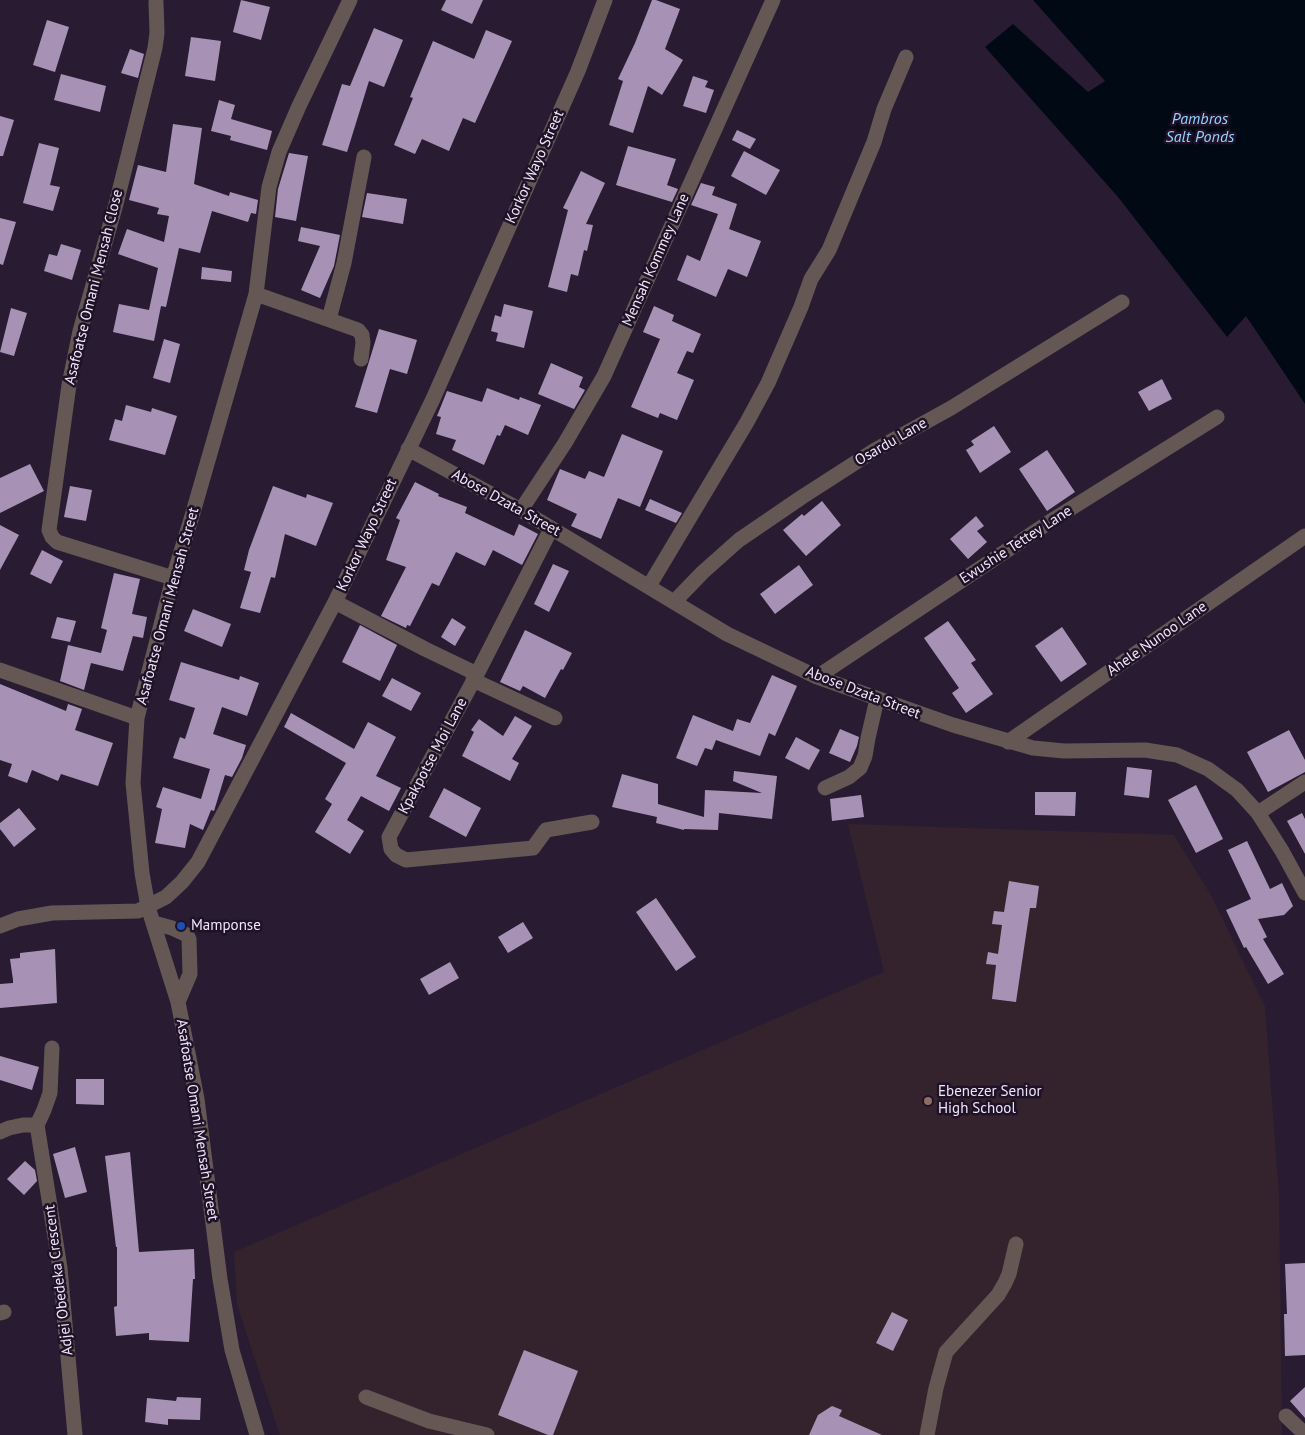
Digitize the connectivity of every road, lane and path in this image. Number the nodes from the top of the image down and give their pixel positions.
1 (350, 0) edge
2 (605, 0) edge
3 (774, 0) edge
4 (156, 2) dead end
5 (906, 56) dead end
6 (364, 157) dead end
7 (256, 294) junction
8 (1122, 302) dead end
9 (329, 319) junction
10 (361, 359) dead end
11 (1217, 416) dead end
12 (408, 449) junction
13 (521, 510) junction
14 (551, 529) junction
15 (1305, 536) edge
16 (172, 578) junction
17 (649, 586) junction
18 (335, 602) junction
19 (674, 602) junction
20 (0, 670) edge
21 (475, 677) junction
22 (817, 677) junction
23 (877, 699) junction
24 (137, 718) junction
25 (555, 718) dead end
26 (1008, 742) junction
27 (1305, 782) edge
28 (825, 788) dead end
29 (1258, 813) junction
30 (592, 822) dead end
31 (1305, 893) edge
32 (148, 907) junction
33 (154, 923) junction
34 (0, 926) edge
35 (178, 1002) junction
36 (52, 1048) dead end
37 (36, 1125) junction
38 (0, 1132) edge
39 (1016, 1244) dead end
40 (366, 1397) dead end
41 (1286, 1416) dead end
42 (1305, 1434) edge
43 (75, 1435) edge
44 (257, 1435) edge
45 (487, 1435) edge
46 (928, 1435) edge

1 - 7 street, Asafoatse Omani Mensah Street
2 - 12 street, Korkor Wayo Street
3 - 13 street, Mensah Kommey Lane
4 - 16 street, Asafoatse Omani Mensah Close
5 - 17 street
6 - 9 street
7 - 9 street
7 - 16 street, Asafoatse Omani Mensah Street
8 - 19 street, Osardu Lane
9 - 10 street
11 - 22 street, Ewushie Tettey Lane
12 - 13 street, Abose Dzata Street
12 - 18 street, Korkor Wayo Street
13 - 14 street, Abose Dzata Street
14 - 17 street, Abose Dzata Street
14 - 21 street
15 - 26 street, Ahele Nunoo Lane
16 - 24 street, Asafoatse Omani Mensah Street
17 - 19 street, Abose Dzata Street
18 - 21 street
18 - 32 street, Korkor Wayo Street
19 - 22 street, Abose Dzata Street
20 - 24 street
21 - 25 street
21 - 30 street, Kpakpotse Moi Lane
22 - 23 street, Abose Dzata Street
23 - 26 street, Abose Dzata Street
23 - 28 street
24 - 32 street, Asafoatse Omani Mensah Street
26 - 29 street, Abose Dzata Street
27 - 29 street
29 - 31 street, Abose Dzata Street
32 - 33 street, Asafoatse Omani Mensah Street
32 - 34 street, Korkor Wayo Street
33 - 35 street, Asafoatse Omani Mensah Street
33 - 35 street
35 - 44 street, Asafoatse Omani Mensah Street
36 - 37 street
37 - 38 street
37 - 43 street, Adjei Obedeka Crescent
39 - 46 street
40 - 45 street
41 - 42 street

